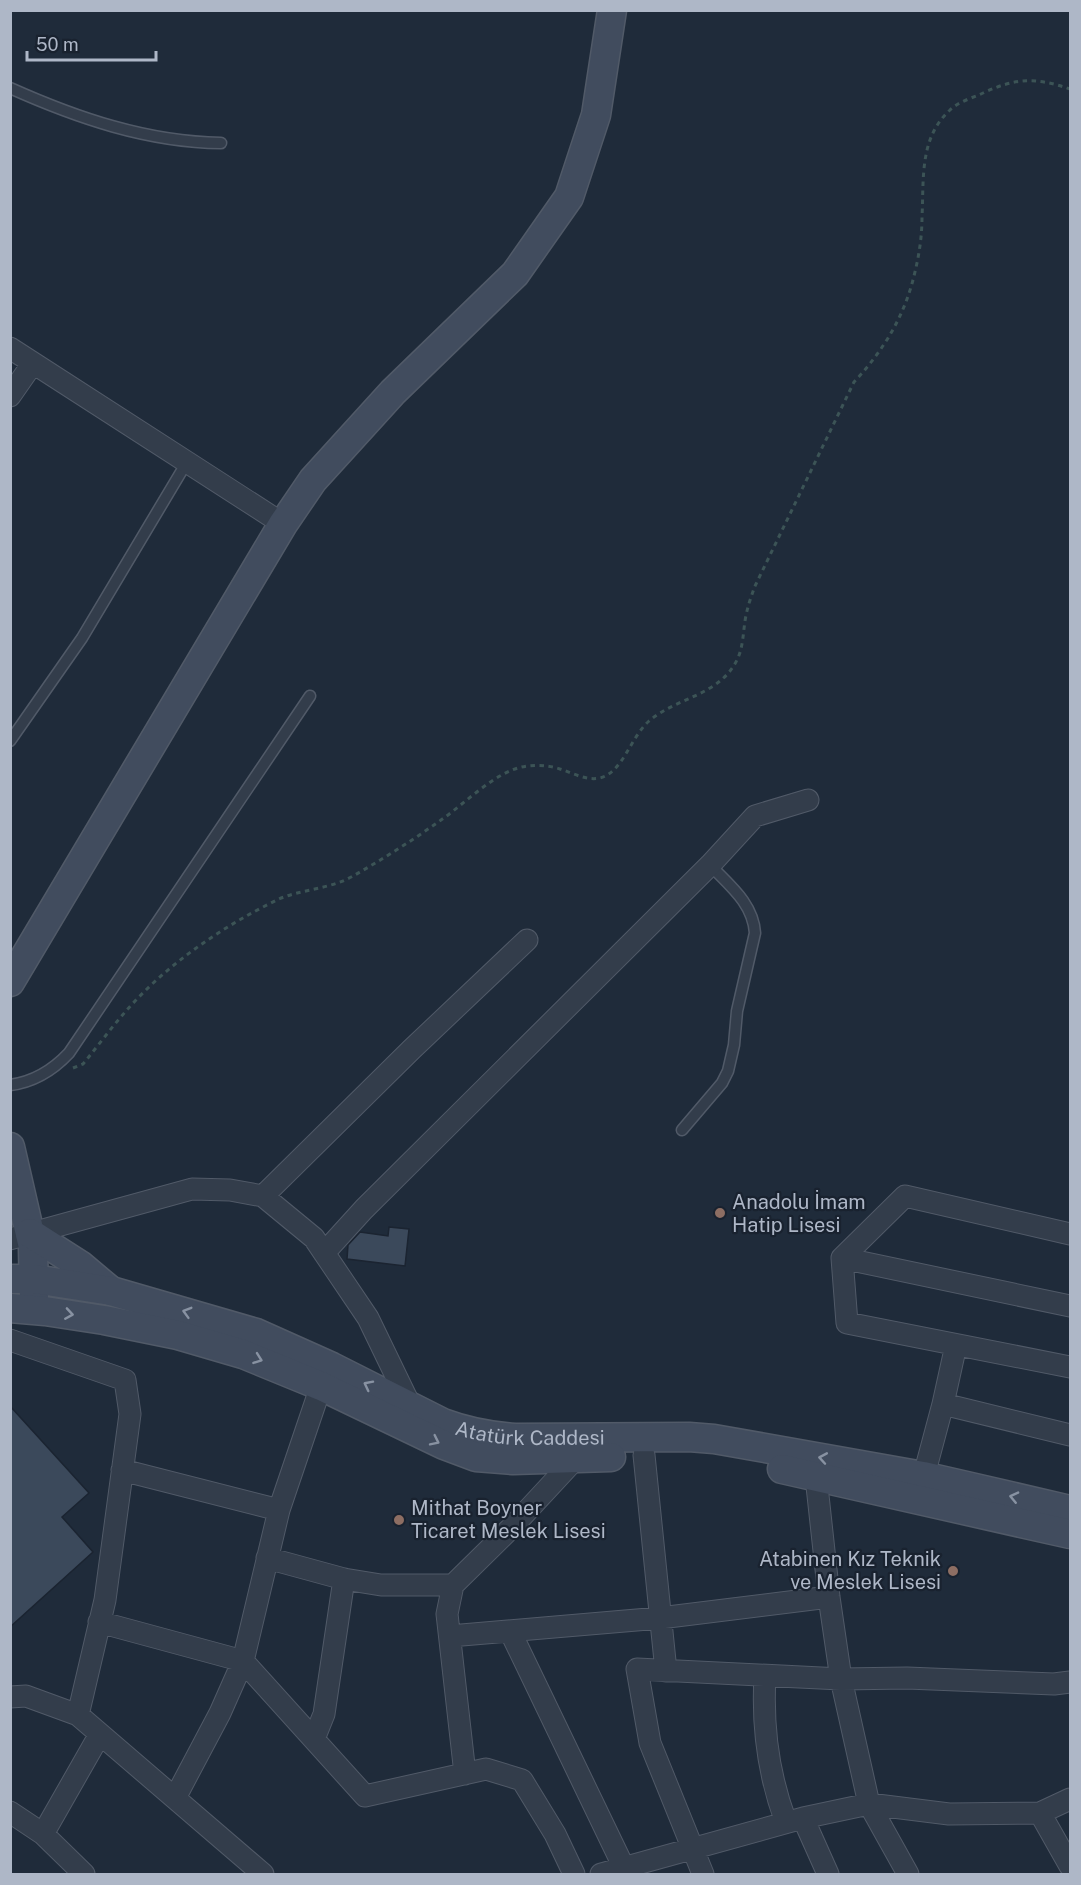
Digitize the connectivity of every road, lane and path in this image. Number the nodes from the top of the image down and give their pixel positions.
1 (612, 10) edge
2 (10, 88) edge
3 (1071, 89) edge
4 (221, 143) dead end
5 (10, 348) edge
6 (33, 363) junction
7 (10, 396) edge
8 (188, 462) junction
9 (283, 524) junction
10 (310, 696) dead end
11 (10, 741) edge
12 (808, 800) dead end
13 (710, 865) junction
14 (527, 940) dead end
15 (10, 982) edge
16 (54, 1068) junction
17 (10, 1086) edge
18 (682, 1130) dead end
19 (10, 1147) edge
20 (263, 1196) junction
21 (1071, 1234) edge
22 (20, 1236) edge
23 (324, 1253) junction
24 (842, 1258) junction
25 (22, 1279) edge
26 (111, 1291) junction
27 (1071, 1306) edge
28 (22, 1309) edge
29 (10, 1340) edge
30 (956, 1346) junction
31 (1071, 1367) edge
32 (321, 1386) junction
33 (943, 1404) junction
34 (411, 1407) junction
35 (1071, 1435) edge
36 (644, 1455) junction
37 (576, 1458) junction
38 (122, 1470) junction
39 (816, 1477) junction
40 (920, 1489) junction
41 (279, 1510) junction
42 (1071, 1510) edge
43 (1071, 1534) edge
44 (267, 1558) junction
45 (344, 1579) junction
46 (453, 1585) junction
47 (829, 1597) junction
48 (660, 1618) junction
49 (99, 1622) junction
50 (510, 1630) junction
51 (450, 1636) junction
52 (243, 1661) junction
53 (666, 1671) junction
54 (765, 1676) junction
55 (841, 1679) junction
56 (1071, 1682) edge
57 (10, 1696) edge
58 (78, 1715) junction
59 (100, 1734) junction
60 (314, 1739) junction
61 (465, 1774) junction
62 (175, 1798) junction
63 (1071, 1799) edge
64 (869, 1804) junction
65 (10, 1812) edge
66 (1040, 1813) junction
67 (794, 1820) junction
68 (43, 1834) junction
69 (692, 1848) junction
70 (1071, 1866) edge
71 (626, 1871) edge
72 (84, 1875) edge
73 (262, 1875) edge
74 (574, 1875) edge
75 (601, 1875) edge
76 (703, 1875) edge
77 (828, 1875) edge
78 (908, 1875) edge

1 - 9 main road
2 - 4 lane
3 - 16 path
5 - 6 street
6 - 7 street
6 - 8 street
8 - 9 street
8 - 11 lane
9 - 15 main road
10 - 16 lane
12 - 13 street
13 - 18 lane
13 - 23 street
14 - 20 street
16 - 17 lane
19 - 22 main road
20 - 22 street
20 - 23 street
21 - 24 street
22 - 25 main road
22 - 26 main road
23 - 34 street
24 - 27 street
24 - 30 street
25 - 26 main road, Atatürk Caddesi
25 - 28 main road
34 -> 26 main road, Atatürk Caddesi
28 -> 32 main road, Atatürk Caddesi
29 - 38 street
30 - 31 street
30 - 33 street
32 -> 37 main road, Atatürk Caddesi
32 - 41 street
33 - 35 street
33 - 40 street
40 -> 34 main road, Atatürk Caddesi
36 - 37 main road, Atatürk Caddesi
36 - 39 main road, Atatürk Caddesi
36 - 48 street
37 - 46 street
38 - 41 street
38 - 49 street
39 - 40 main road, Atatürk Caddesi
39 - 47 street
42 -> 40 main road, Atatürk Caddesi
40 - 43 main road, Atatürk Caddesi
41 - 44 street
44 - 45 street
44 - 52 street
45 - 46 street
45 - 60 street
46 - 51 street
47 - 48 street
47 - 55 street
48 - 50 street
48 - 53 street
49 - 52 street
49 - 58 street
50 - 51 street
50 - 71 street
51 - 61 street
52 - 60 street
52 - 62 street
53 - 54 street
53 - 69 street
54 - 55 street
54 - 67 street
55 - 56 street
55 - 64 street
57 - 58 street
58 - 59 street
59 - 62 street
59 - 68 street
60 - 61 street
61 - 74 street
62 - 73 street
63 - 66 street
64 - 66 street
64 - 67 street
64 - 78 street
65 - 68 street
66 - 70 street
67 - 69 street
67 - 77 street
68 - 72 street
69 - 71 street
69 - 76 street
71 - 75 street

